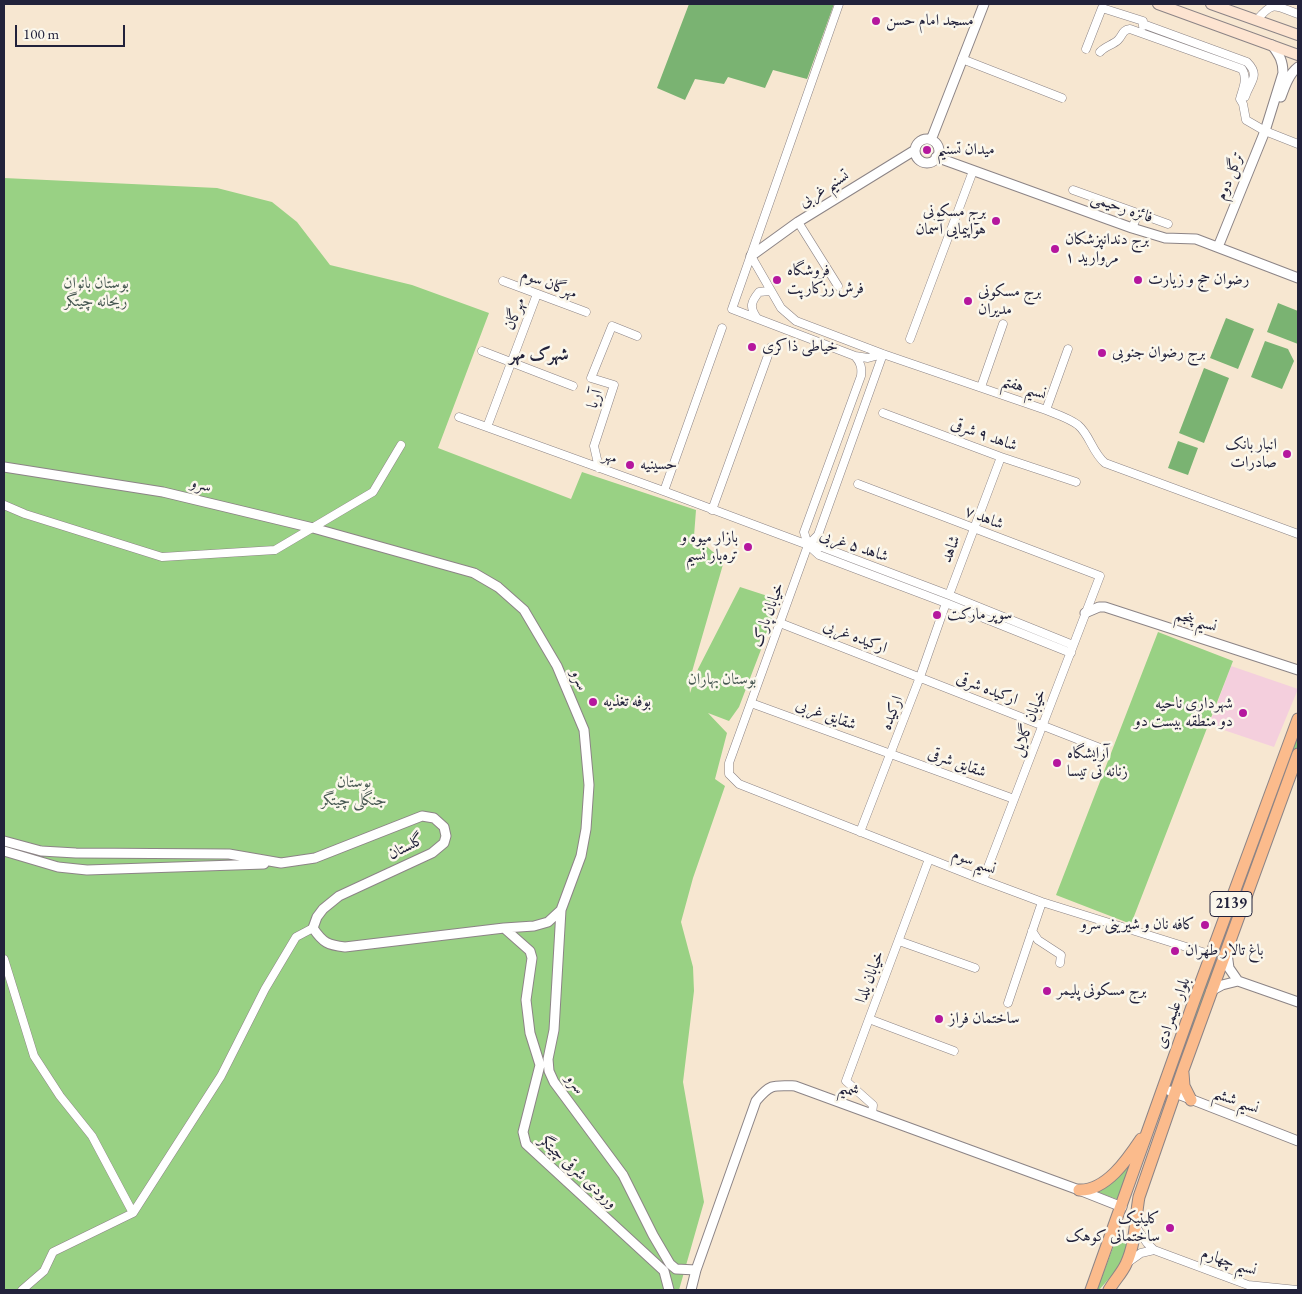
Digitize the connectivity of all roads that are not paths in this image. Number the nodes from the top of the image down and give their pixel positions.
1 (839, 4) edge
2 (984, 4) edge
3 (1158, 4) edge
4 (1211, 4) edge
5 (1298, 14) edge
6 (1257, 20) junction
7 (1268, 24) junction
8 (1142, 28) junction
9 (1298, 35) edge
10 (1267, 43) junction
11 (1086, 50) dead end
12 (1100, 52) dead end
13 (1298, 55) edge
14 (962, 59) junction
15 (1298, 67) edge
16 (1062, 98) dead end
17 (1270, 117) junction
18 (1265, 131) junction
19 (931, 140) junction
20 (1298, 144) edge
21 (915, 150) junction
22 (936, 157) junction
23 (973, 171) junction
24 (1073, 190) dead end
25 (1138, 214) junction
26 (798, 222) junction
27 (1168, 224) dead end
28 (1132, 228) junction
29 (1218, 247) junction
30 (751, 256) junction
31 (1298, 278) edge
32 (503, 281) dead end
33 (838, 286) dead end
34 (770, 291) junction
35 (537, 294) junction
36 (586, 312) dead end
37 (758, 318) junction
38 (1003, 324) dead end
39 (722, 328) dead end
40 (637, 336) dead end
41 (910, 339) dead end
42 (771, 347) dead end
43 (1068, 349) dead end
44 (482, 352) dead end
45 (883, 354) junction
46 (855, 356) junction
47 (512, 363) junction
48 (573, 386) dead end
49 (981, 387) junction
50 (1046, 410) junction
51 (883, 413) dead end
52 (458, 417) dead end
53 (488, 427) junction
54 (402, 445) dead end
55 (1001, 457) junction
56 (4, 466) edge
57 (599, 468) junction
58 (1076, 482) dead end
59 (858, 484) dead end
60 (664, 491) junction
61 (4, 505) edge
62 (712, 510) junction
63 (313, 528) junction
64 (974, 529) junction
65 (1298, 534) edge
66 (808, 545) junction
67 (1100, 576) joint
68 (947, 599) junction
69 (1086, 613) junction
70 (780, 623) junction
71 (1072, 649) junction
72 (1298, 670) edge
73 (920, 677) junction
74 (751, 703) junction
75 (1298, 719) edge
76 (1043, 725) junction
77 (1100, 748) dead end
78 (891, 754) junction
79 (1297, 760) edge
80 (732, 778) joint
81 (1014, 799) junction
82 (860, 832) junction
83 (4, 841) edge
84 (4, 851) edge
85 (929, 859) junction
86 (281, 863) junction
87 (982, 880) junction
88 (1042, 902) junction
89 (561, 910) junction
90 (313, 928) junction
91 (504, 928) junction
92 (1032, 931) junction
93 (899, 941) junction
94 (1226, 950) junction
95 (1212, 955) junction
96 (4, 959) edge
97 (1060, 962) dead end
98 (975, 968) dead end
99 (1238, 981) junction
100 (1212, 991) junction
101 (1298, 1002) edge
102 (1008, 1003) dead end
103 (869, 1019) junction
104 (954, 1051) dead end
105 (1182, 1070) junction
106 (1163, 1088) junction
107 (1175, 1093) junction
108 (1191, 1100) junction
109 (872, 1114) junction
110 (1150, 1125) junction
111 (1298, 1141) edge
112 (1078, 1190) junction
113 (1122, 1207) junction
114 (134, 1213) junction
115 (1136, 1227) junction
116 (1108, 1246) junction
117 (1154, 1250) junction
118 (1130, 1251) junction
119 (666, 1259) junction
120 (1126, 1264) junction
121 (696, 1270) junction
122 (666, 1276) junction
123 (22, 1290) edge
124 (669, 1290) edge
125 (678, 1290) edge
126 (691, 1290) edge
127 (1091, 1290) edge
128 (1109, 1290) edge
129 (1297, 1290) edge

1 - 30 street
2 - 14 street
3 - 10 main road
4 - 6 main road
5 - 6 street
6 - 7 main road
7 - 9 main road
7 - 10 main road
8 - 11 street
8 - 12 street
8 - 18 street
10 - 13 main road
10 - 17 street, ترگل دوم
14 - 16 street
14 - 19 street
15 - 17 street, ترگل دوم
17 - 18 street, ترگل دوم
18 - 20 street
18 - 29 street, ترگل دوم
19 - 21 street
19 - 22 street
21 - 22 street
21 - 26 street, تسنیم غربی
22 - 23 street, فائزه رحیمی
23 - 28 street, فائزه رحیمی
23 - 41 street
24 - 25 street
25 - 27 street
25 - 28 street
26 - 30 street, تسنیم غربی
26 - 33 street
28 - 29 street, فائزه رحیمی
29 - 31 street, فائزه رحیمی
30 - 34 street, نسیم هفتم
30 - 37 street
32 - 35 street, مهرگان سوم
34 - 37 street
34 - 45 street, نسیم هفتم
35 - 36 street, مهرگان سوم
35 - 47 street, مهرگان
37 - 46 street
38 - 49 street
39 - 60 street
40 - 57 street, آریا
42 - 62 street
43 - 50 street
44 - 47 street
45 - 46 street
45 - 49 street, نسیم هفتم
45 - 66 street, خیابان پارک
46 - 66 street, خیابان پارک
47 - 48 street
47 - 53 street, مهرگان
49 - 50 street, نسیم هفتم
50 - 65 street, نسیم هفتم
51 - 55 street, شاهد ۹ شرقی
52 - 53 street, مهر
53 - 57 street, مهر
54 - 63 street
55 - 58 street, شاهد ۹ شرقی
55 - 64 street, شاهد
56 - 63 street, سرو
57 - 60 street, مهر
59 - 64 street, شاهد ۷
60 - 62 street, مهر
61 - 63 street
62 - 66 street, مهر
63 - 89 street, سرو
64 - 67 street, شاهد ۷
64 - 68 street, شاهد
66 - 68 street, شاهد ۵ غربی
66 - 70 street, خیابان پارک
67 - 69 street, خیابان گلایل
68 - 71 street, شاهد ۵ غربی
68 - 73 street, ارکیده
69 - 71 street, خیابان گلایل
69 - 72 street, نسیم پنجم
70 - 73 street, ارکیده غربی
70 - 74 street, خیابان پارک
71 - 76 street, خیابان گلایل
73 - 76 street, ارکیده شرقی
73 - 78 street, ارکیده
74 - 78 street, شقایق غربی
74 - 80 street, خیابان پارک
75 - 95 main road, بلوار علیمرادی / 2139
76 - 77 street
76 - 81 street, خیابان گلایل
78 - 81 street, شقایق شرقی
78 - 82 street, ارکیده
79 - 94 main road, بلوار علیمرادی / 2139
80 - 82 street, نسیم سوم
81 - 87 street, خیابان گلایل
82 - 85 street, نسیم سوم
83 - 86 street, گلستان
84 - 86 street
85 - 87 street, نسیم سوم
85 - 93 street, خیابان یلدا
86 - 90 street, گلستان
87 - 88 street, نسیم سوم
88 - 92 street
88 - 95 street, نسیم سوم
89 - 91 street
89 - 119 street, سرو
90 - 91 street
90 - 114 street
91 - 122 street, ورودی شرقی چیتگر
92 - 97 street
92 - 102 street
93 - 98 street
93 - 103 street, خیابان یلدا
94 - 99 street
94 - 100 main road, بلوار علیمرادی / 2139
95 - 106 main road, بلوار علیمرادی / 2139
96 - 114 street
99 - 100 street
99 - 101 street
100 - 105 main road, بلوار علیمرادی / 2139
103 - 104 street, خیابان یلدا
103 - 109 street
105 - 107 main road, بلوار علیمرادی / 2139
105 - 108 main road
106 - 107 street, نسیم ششم
106 - 110 main road, بلوار علیمرادی / 2139
107 - 108 street, نسیم ششم
107 - 115 main road, بلوار علیمرادی / 2139
108 - 111 street, نسیم ششم
109 - 112 street, شمیم
109 - 121 street, شمیم
110 - 112 main road
110 - 113 main road, بلوار علیمرادی / 2139
112 - 113 street, شمیم
113 - 116 main road, بلوار علیمرادی
114 - 123 street
115 - 117 street, نسیم چهارم
115 - 118 main road, بلوار علیمرادی / 2139
116 - 118 main road
116 - 127 main road, بلوار علیمرادی
117 - 120 street
117 - 129 street, نسیم چهارم
118 - 120 main road, بلوار علیمرادی / 2139
119 - 121 street, سرو
119 - 122 street
120 - 128 main road, بلوار علیمرادی / 2139
121 - 126 street, شمیم
122 - 124 street
122 - 125 street

